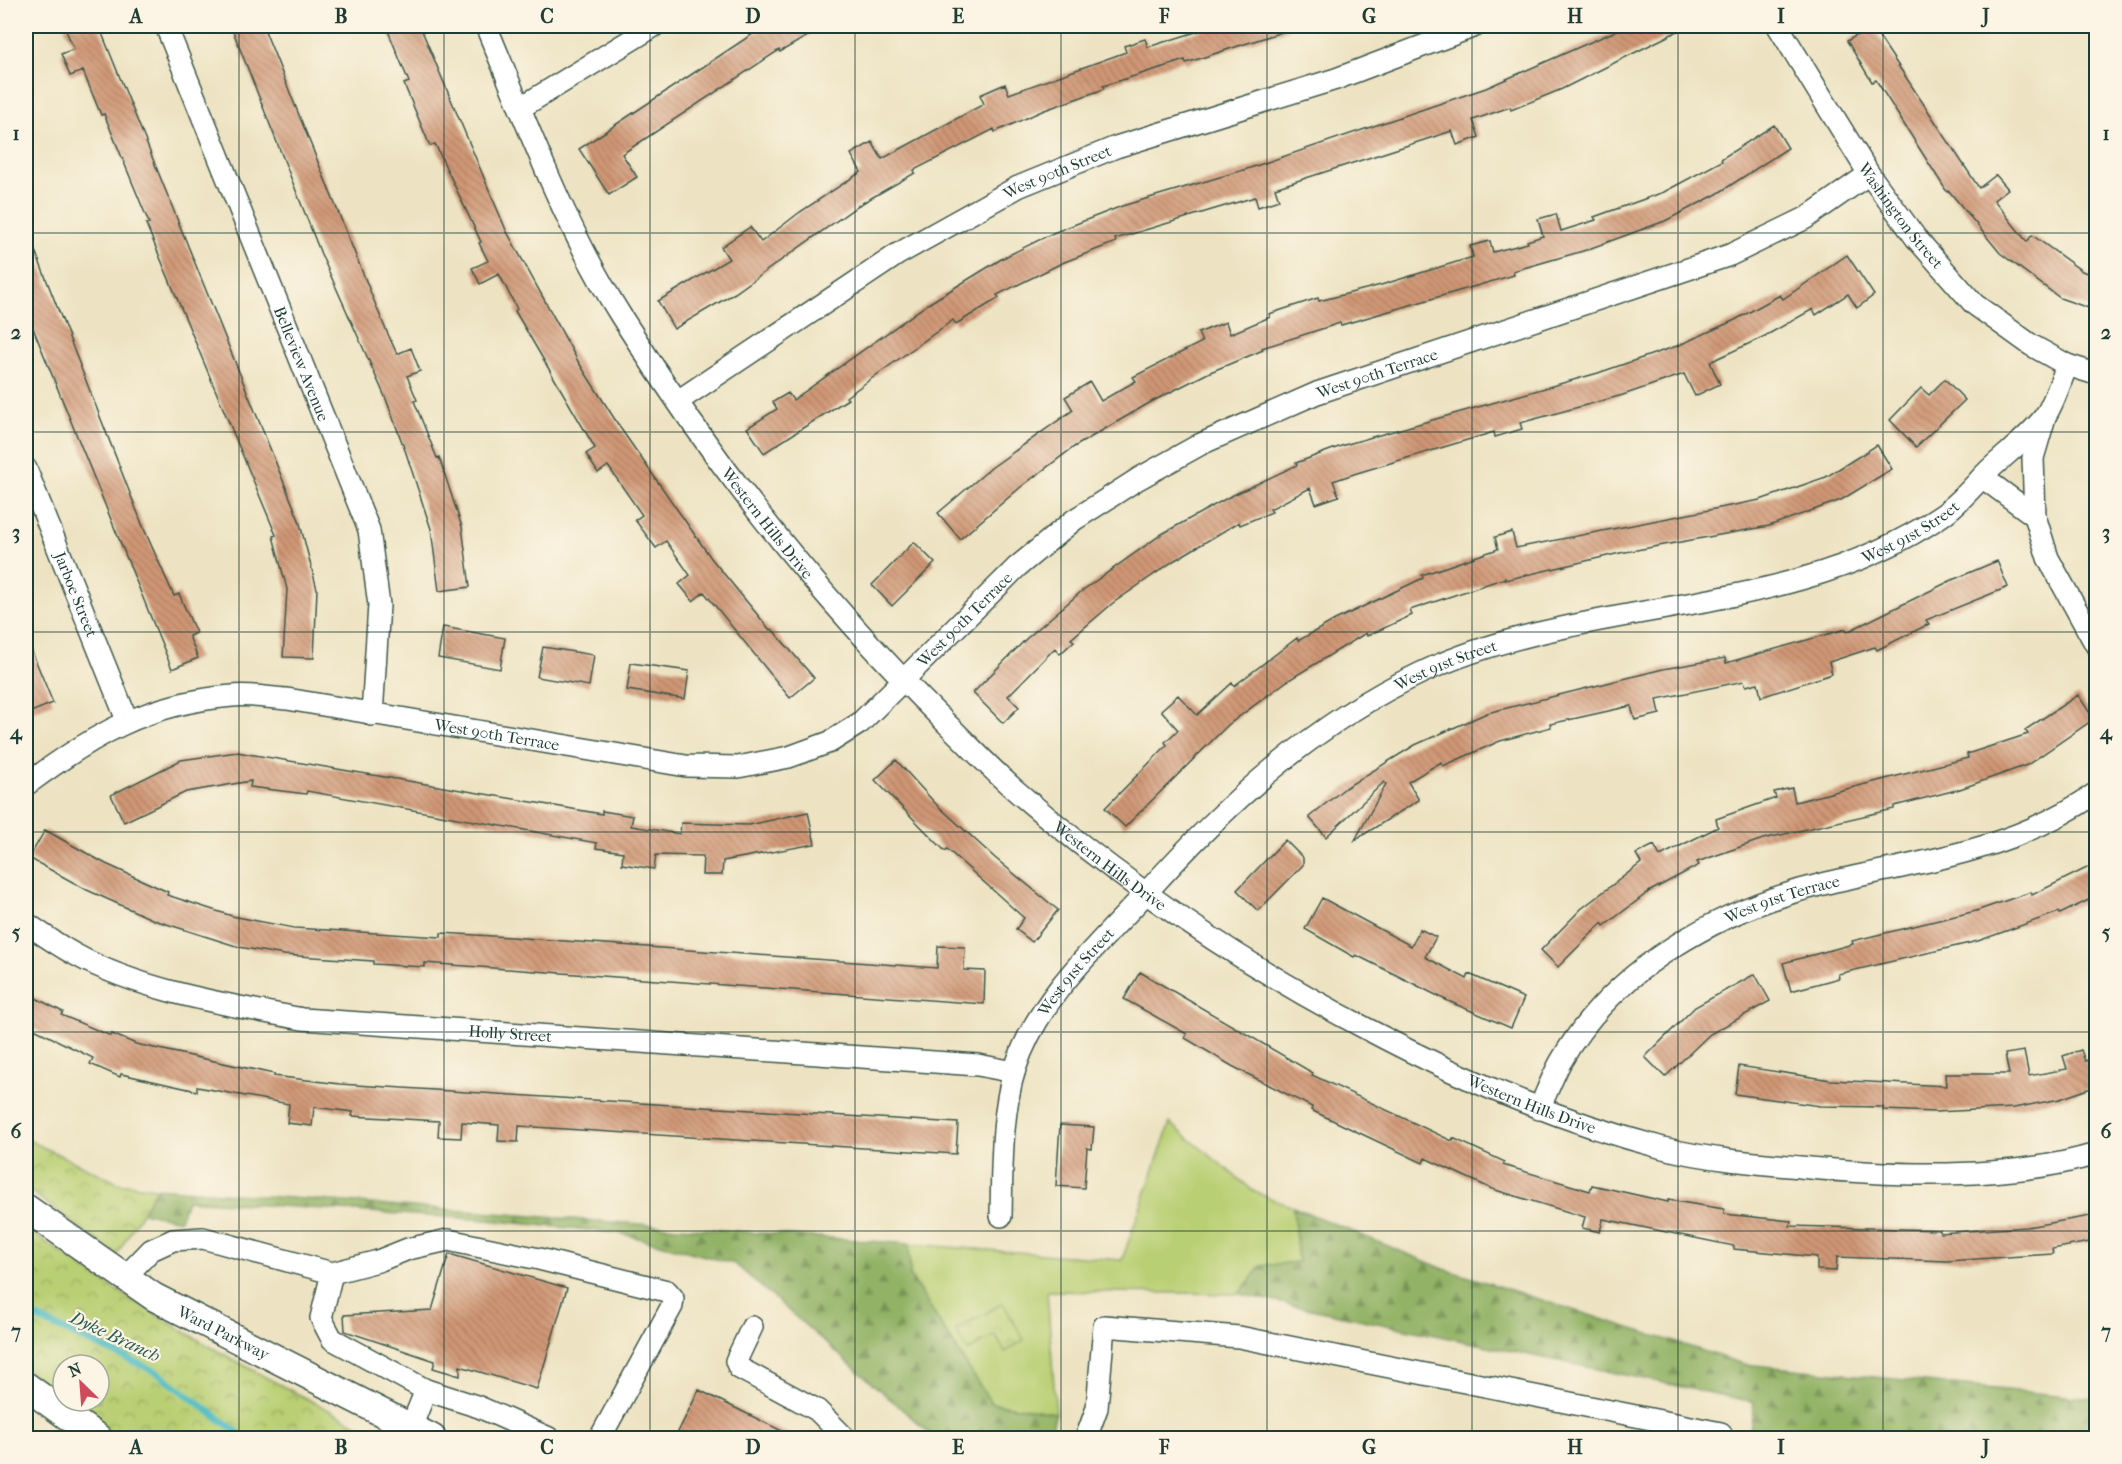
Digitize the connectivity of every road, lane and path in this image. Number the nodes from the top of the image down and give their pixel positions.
1 (166, 26) edge
2 (486, 26) edge
3 (654, 26) edge
4 (1475, 26) edge
5 (1778, 26) edge
6 (520, 108) junction
7 (1869, 174) junction
8 (2067, 365) junction
9 (2097, 374) edge
10 (678, 401) junction
11 (2046, 415) junction
12 (26, 470) edge
13 (1982, 477) junction
14 (2035, 516) junction
15 (2097, 645) edge
16 (902, 680) junction
17 (372, 715) junction
18 (127, 720) junction
19 (26, 785) edge
20 (2097, 793) edge
21 (1145, 894) junction
22 (26, 923) edge
23 (1014, 1072) junction
24 (1539, 1109) junction
25 (2097, 1154) edge
26 (26, 1208) edge
27 (1001, 1216) dead end
28 (332, 1273) junction
29 (125, 1276) junction
30 (752, 1328) dead end
31 (26, 1386) edge
32 (426, 1390) junction
33 (419, 1434) edge
34 (98, 1438) edge
35 (549, 1438) edge
36 (600, 1438) edge
37 (845, 1438) edge
38 (1086, 1438) edge
39 (1721, 1438) edge

1 - 17 street, Belleview Avenue
2 - 6 street, Western Hills Drive
3 - 6 street
4 - 10 street, West 90th Street
5 - 7 street, Washington Street
6 - 10 street, Western Hills Drive
7 - 8 street, Washington Street
7 - 16 street, West 90th Terrace
8 - 9 street
8 - 11 street, West 91st Street
10 - 16 street, Western Hills Drive
11 - 13 street, West 91st Street
11 - 14 street
12 - 18 street, Jarboe Street
13 - 14 street
13 - 21 street, West 91st Street
14 - 15 street
16 - 17 street, West 90th Terrace
16 - 21 street, Western Hills Drive
17 - 18 street, West 90th Terrace
18 - 19 street, West 90th Terrace
20 - 24 street, West 91st Terrace
21 - 23 street, West 91st Street
21 - 24 street, Western Hills Drive
22 - 23 street, Holly Street
23 - 27 street, West 91st Street
24 - 25 street, Western Hills Drive
26 - 29 main road, Ward Parkway
28 - 29 street
28 - 32 street
28 - 36 street
29 - 33 main road, Ward Parkway
30 - 37 street
31 - 34 main road
32 - 33 street
32 - 35 street
38 - 39 street

